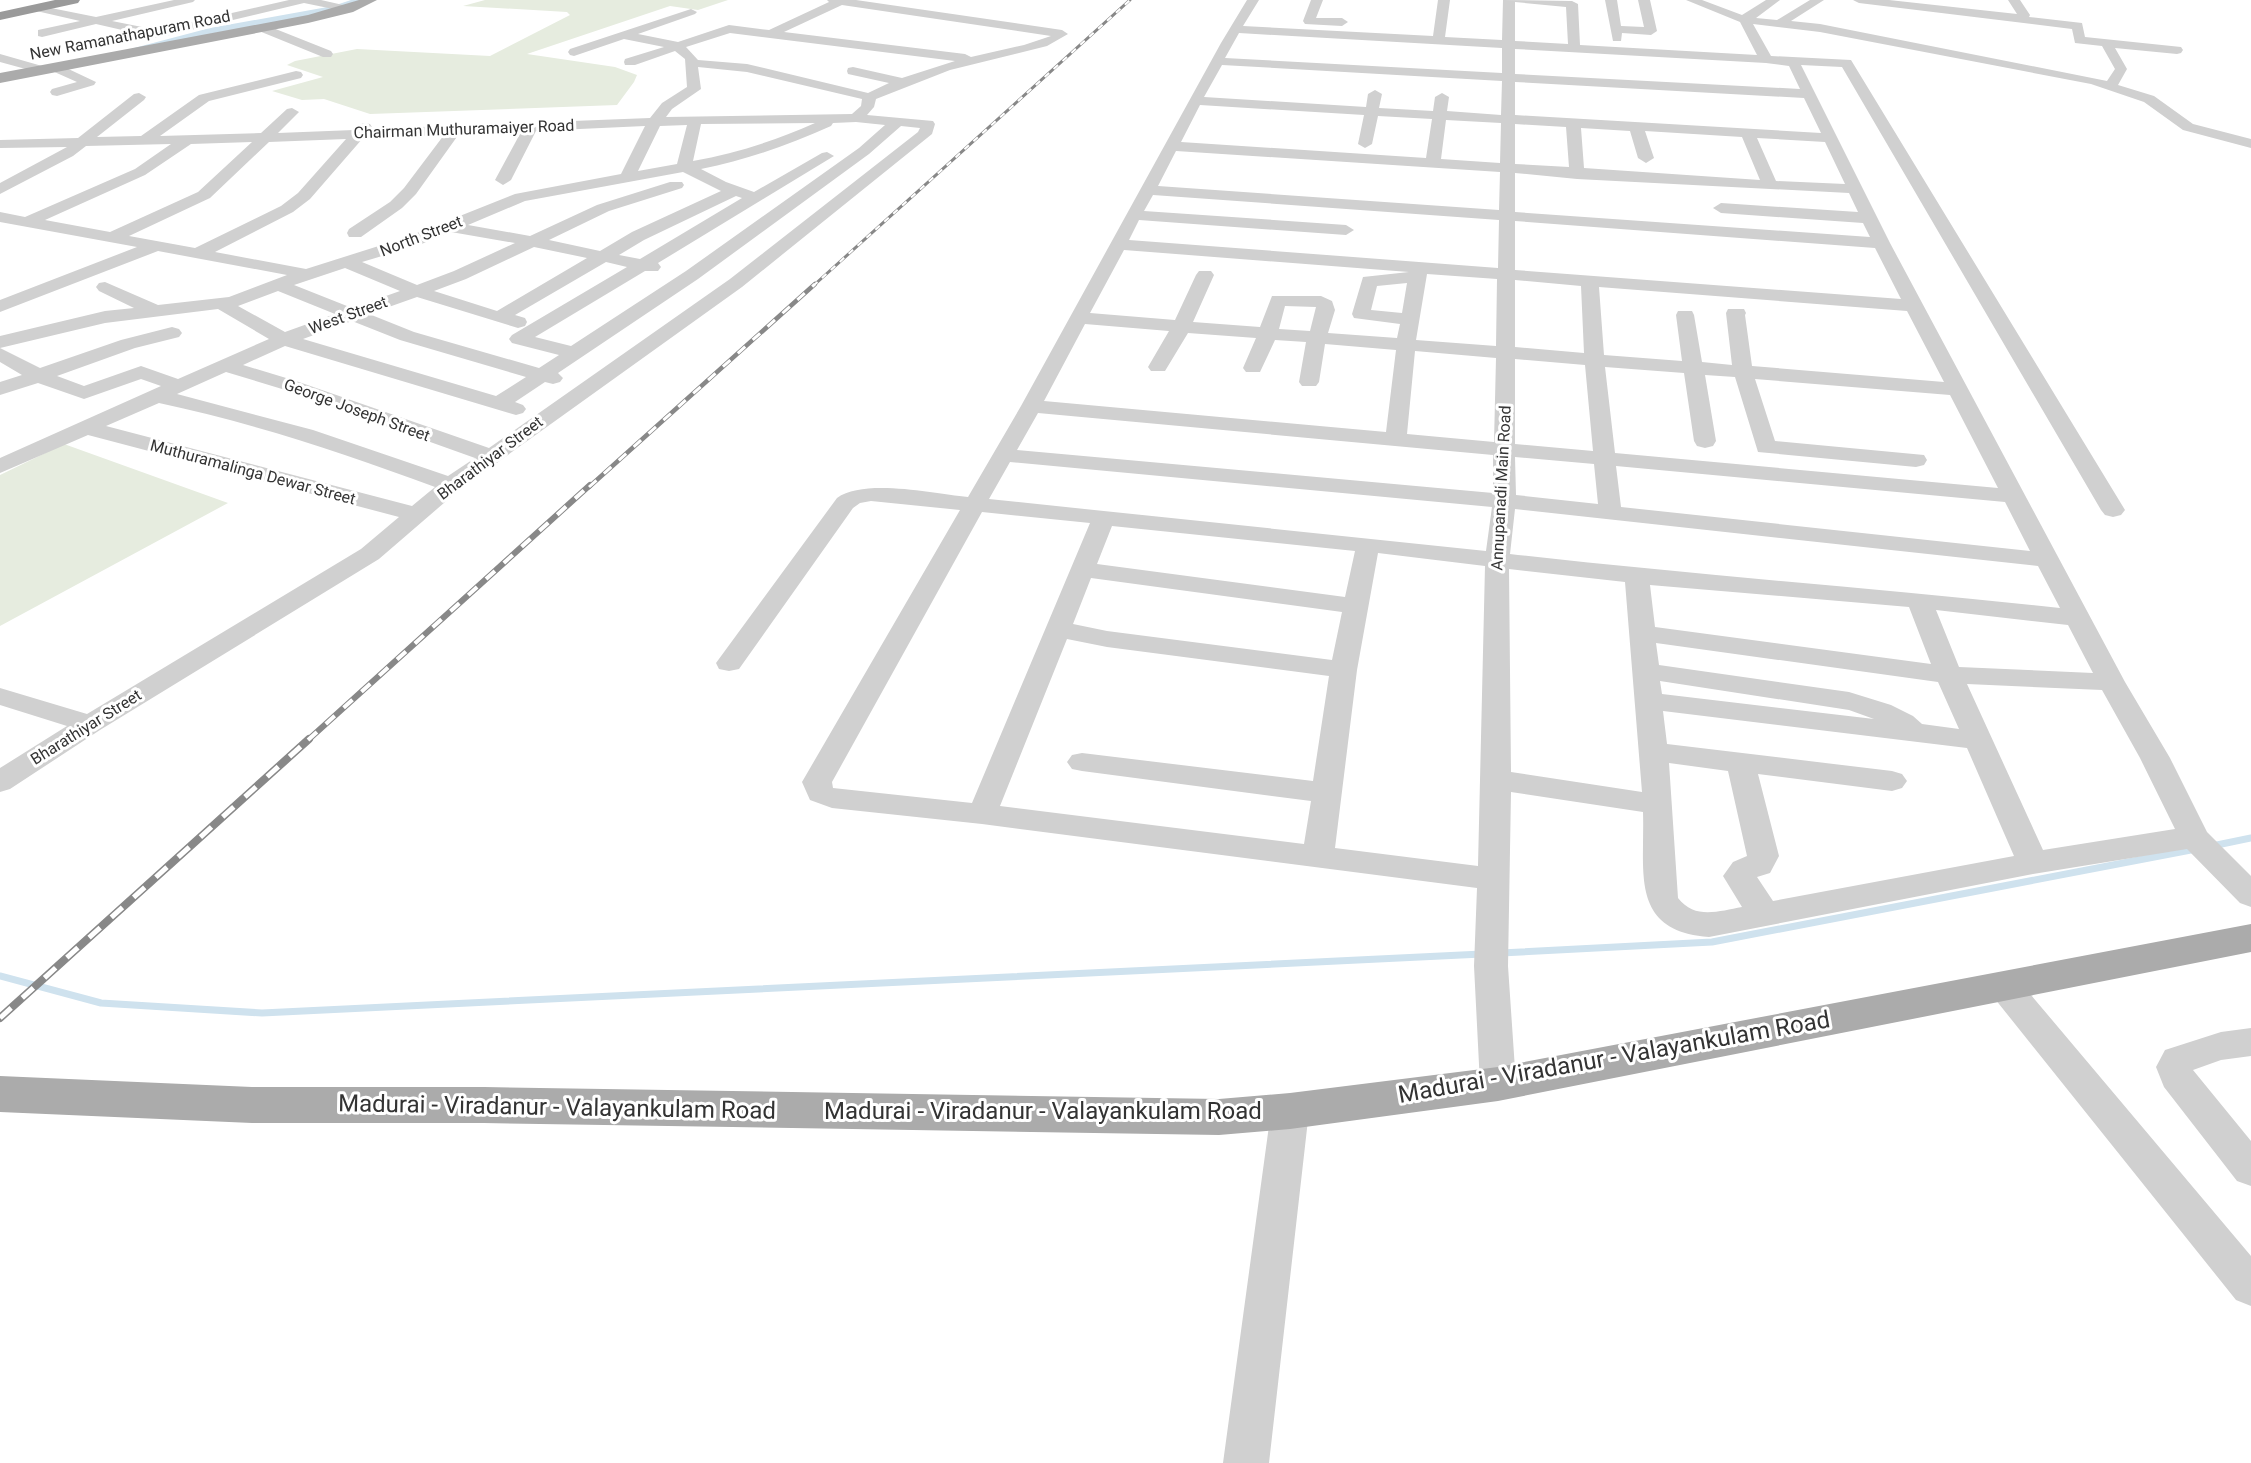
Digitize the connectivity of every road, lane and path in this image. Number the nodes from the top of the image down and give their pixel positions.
1 (58, 0) edge
2 (73, 0) edge
3 (189, 0) edge
4 (304, 0) edge
5 (370, 0) edge
6 (1253, 0) edge
7 (1317, 0) edge
8 (1444, 0) edge
9 (1509, 0) edge
10 (1519, 0) edge
11 (1611, 0) edge
12 (1644, 0) edge
13 (1692, 0) edge
14 (1774, 0) edge
15 (1818, 0) edge
16 (1859, 0) edge
17 (2014, 0) edge
18 (837, 1) edge
19 (116, 4) dead end
20 (342, 7) junction
21 (36, 8) junction
22 (888, 8) junction
23 (143, 10) junction
24 (691, 12) dead end
25 (0, 14) edge
26 (867, 16) dead end
27 (959, 17) junction
28 (2017, 19) junction
29 (1743, 20) junction
30 (95, 21) junction
31 (1309, 21) junction
32 (151, 22) dead end
33 (1357, 23) dead end
34 (1779, 23) junction
35 (126, 28) junction
36 (263, 28) junction
37 (933, 28) dead end
38 (835, 29) dead end
39 (42, 33) dead end
40 (772, 33) junction
41 (157, 34) junction
42 (1303, 34) junction
43 (1616, 34) junction
44 (623, 35) junction
45 (95, 36) dead end
46 (701, 36) junction
47 (920, 36) dead end
48 (1575, 36) junction
49 (814, 38) junction
50 (184, 40) junction
51 (1438, 42) junction
52 (2106, 43) junction
53 (1230, 44) junction
54 (675, 45) junction
55 (761, 46) dead end
56 (901, 48) junction
57 (1574, 49) junction
58 (2177, 50) dead end
59 (573, 52) dead end
60 (1761, 52) junction
61 (327, 54) dead end
62 (0, 58) edge
63 (843, 59) dead end
64 (974, 59) junction
65 (1509, 60) junction
66 (630, 62) dead end
67 (692, 63) junction
68 (1249, 63) junction
69 (1446, 68) junction
70 (44, 69) junction
71 (853, 71) dead end
72 (1790, 71) junction
73 (1285, 74) dead end
74 (296, 75) dead end
75 (0, 78) edge
76 (1380, 78) dead end
77 (904, 82) junction
78 (2111, 86) junction
79 (57, 92) dead end
80 (1809, 94) junction
81 (139, 97) dead end
82 (870, 97) junction
83 (1196, 100) junction
84 (1371, 111) junction
85 (292, 112) dead end
86 (377, 115) dead end
87 (1439, 115) junction
88 (838, 118) junction
89 (856, 118) junction
90 (1506, 119) junction
91 (695, 120) junction
92 (655, 121) junction
93 (898, 121) junction
94 (1573, 123) junction
95 (928, 124) joint
96 (531, 127) junction
97 (1636, 127) junction
98 (455, 130) junction
99 (1747, 133) junction
100 (358, 134) junction
101 (266, 137) junction
102 (1830, 138) junction
103 (188, 139) junction
104 (145, 140) junction
105 (84, 142) junction
106 (0, 144) edge
107 (1365, 144) dead end
108 (2251, 144) edge
109 (1171, 146) junction
110 (859, 154) junction
111 (1646, 158) dead end
112 (1433, 164) junction
113 (1506, 169) junction
114 (692, 171) junction
115 (1577, 174) junction
116 (626, 179) junction
117 (503, 180) dead end
118 (1770, 185) junction
119 (0, 189) edge
120 (1854, 189) junction
121 (1147, 190) junction
122 (735, 191) junction
123 (756, 197) junction
124 (1721, 208) dead end
125 (1133, 215) junction
126 (0, 217) edge
127 (1507, 217) junction
128 (1868, 218) junction
129 (28, 222) junction
130 (448, 226) junction
131 (1346, 230) dead end
132 (0, 231) edge
133 (355, 233) dead end
134 (111, 238) junction
135 (532, 241) junction
136 (1881, 243) junction
137 (1117, 244) junction
138 (156, 246) junction
139 (197, 254) junction
140 (602, 256) junction
141 (346, 262) junction
142 (641, 266) junction
143 (1418, 272) junction
144 (1506, 273) junction
145 (307, 274) junction
146 (692, 275) junction
147 (1205, 275) dead end
148 (1590, 281) junction
149 (736, 283) junction
150 (279, 285) junction
151 (105, 287) dead end
152 (413, 292) junction
153 (222, 304) junction
154 (0, 306) edge
155 (1914, 306) junction
156 (153, 310) junction
157 (1326, 310) junction
158 (1737, 313) dead end
159 (347, 314) junction
160 (1361, 314) junction
161 (1685, 315) dead end
162 (499, 317) junction
163 (1077, 318) junction
164 (1410, 320) junction
165 (1182, 326) junction
166 (537, 327) junction
167 (172, 333) dead end
168 (1267, 333) junction
169 (1318, 337) junction
170 (284, 339) junction
171 (0, 342) edge
172 (1406, 344) junction
173 (1505, 351) junction
174 (576, 353) junction
175 (0, 354) edge
176 (1594, 359) junction
177 (224, 366) junction
178 (1158, 367) dead end
179 (1694, 367) junction
180 (1253, 369) dead end
181 (1743, 371) junction
182 (542, 375) junction
183 (39, 376) junction
184 (1309, 382) dead end
185 (179, 386) junction
186 (590, 386) junction
187 (0, 389) edge
188 (1957, 389) junction
189 (156, 396) junction
190 (499, 405) junction
191 (1031, 405) junction
192 (544, 417) junction
193 (88, 428) junction
194 (1396, 438) junction
195 (1705, 441) dead end
196 (1504, 448) junction
197 (1002, 455) junction
198 (491, 456) junction
199 (1604, 458) junction
200 (1916, 460) dead end
201 (0, 466) edge
202 (451, 485) junction
203 (2014, 496) junction
204 (1503, 501) junction
205 (976, 504) junction
206 (2113, 510) dead end
207 (1610, 513) junction
208 (418, 515) junction
209 (1104, 517) junction
210 (1368, 545) junction
211 (1497, 560) junction
212 (2047, 561) junction
213 (1083, 570) junction
214 (1637, 576) junction
215 (1919, 600) junction
216 (1356, 606) junction
217 (2077, 618) junction
218 (1058, 629) junction
219 (1641, 633) junction
220 (729, 663) dead end
221 (1343, 670) junction
222 (1645, 671) junction
223 (1949, 675) junction
224 (2111, 682) junction
225 (0, 696) edge
226 (1647, 701) junction
227 (90, 724) junction
228 (1919, 734) junction
229 (1979, 740) junction
230 (1653, 752) junction
231 (1082, 762) dead end
232 (1741, 763) junction
233 (1496, 780) junction
234 (1892, 781) dead end
235 (0, 782) edge
236 (1327, 793) junction
237 (1658, 804) junction
238 (982, 814) junction
239 (2200, 846) junction
240 (1318, 858) junction
241 (2033, 863) junction
242 (1494, 879) junction
243 (2251, 896) edge
244 (1765, 915) junction
245 (2251, 938) edge
246 (2003, 985) junction
247 (2251, 1042) edge
248 (1498, 1084) junction
249 (0, 1094) edge
250 (1290, 1112) junction
251 (2251, 1168) edge
252 (2251, 1287) edge
253 (1246, 1463) edge

1 - 25 highway
2 - 21 highway
3 - 23 street
4 - 20 street
4 - 41 street
5 - 20 main road, New Ramanathapuram Road
6 - 53 street
7 - 31 street
8 - 51 street
9 - 65 street, Annupanadi Main Road
10 - 48 street
11 - 43 street
12 - 43 street
13 - 29 street
14 - 29 street
15 - 34 street
16 - 28 street
17 - 28 street
18 - 22 street
18 - 40 street
19 - 23 street
20 - 36 main road, New Ramanathapuram Road
21 - 25 highway
21 - 30 street
22 - 26 street
22 - 27 street
23 - 30 street
24 - 44 street
27 - 37 street
27 - 64 street
28 - 52 street
29 - 34 street
29 - 60 street
30 - 35 street
30 - 39 street
31 - 33 street
31 - 42 street
32 - 35 street
34 - 78 street
35 - 41 street
35 - 45 street
36 - 50 main road, New Ramanathapuram Road
36 - 61 street
38 - 49 street
40 - 46 street
40 - 49 street
41 - 50 street
42 - 51 street
42 - 53 street
43 - 48 street
43 - 60 street
44 - 54 street
44 - 59 street
46 - 54 street
46 - 55 street
47 - 56 street
48 - 57 street
49 - 56 street
50 - 70 main road, New Ramanathapuram Road
51 - 65 street
52 - 58 street
52 - 78 street
53 - 68 street
53 - 83 street
54 - 66 street
54 - 67 street
56 - 63 street
56 - 64 street
57 - 60 street
57 - 65 street
60 - 72 street
62 - 70 street
64 - 77 street
65 - 69 street
65 - 80 street
65 - 90 street, Annupanadi Main Road
67 - 82 street
67 - 92 street
68 - 69 street
68 - 73 street
69 - 87 street
70 - 75 main road, New Ramanathapuram Road
70 - 79 street
71 - 77 street
72 - 80 street
72 - 206 street
74 - 104 street
76 - 84 street
77 - 82 street
78 - 108 street
80 - 102 street
81 - 105 street
82 - 89 street
83 - 84 street
83 - 109 street
84 - 87 street
84 - 107 street
85 - 101 street
86 - 100 street
87 - 90 street
87 - 112 street
88 - 89 street, Chairman Muthuramaiyer Road
88 - 91 street, Chairman Muthuramaiyer Road
88 - 114 street, North Street
89 - 93 street, Chairman Muthuramaiyer Road
90 - 94 street
90 - 113 street, Annupanadi Main Road
91 - 92 street, Chairman Muthuramaiyer Road
91 - 114 street
92 - 96 street, Chairman Muthuramaiyer Road
92 - 116 street
93 - 95 street, Chairman Muthuramaiyer Road
93 - 110 street
94 - 97 street
94 - 115 street
95 - 149 street, Bharathiyar Street
96 - 98 street, Chairman Muthuramaiyer Road
96 - 117 street
97 - 99 street
97 - 111 street
98 - 100 street, Chairman Muthuramaiyer Road
98 - 133 street
99 - 102 street
99 - 118 street
100 - 101 street, Chairman Muthuramaiyer Road
100 - 139 street
101 - 103 street, Chairman Muthuramaiyer Road
101 - 134 street
102 - 120 street
103 - 104 street, Chairman Muthuramaiyer Road
103 - 129 street
104 - 105 street, Chairman Muthuramaiyer Road
105 - 106 street, Chairman Muthuramaiyer Road
105 - 119 street
109 - 112 street
109 - 121 street
110 - 123 street
110 - 146 street
112 - 113 street
113 - 115 street
113 - 127 street, Annupanadi Main Road
114 - 116 street, North Street
114 - 122 street
114 - 135 street, West Street
115 - 118 street
116 - 130 street, North Street
118 - 120 street
120 - 128 street
121 - 125 street
121 - 127 street
122 - 123 street
122 - 140 street
123 - 142 street
124 - 128 street
125 - 131 street
125 - 137 street
126 - 129 street
127 - 136 street
127 - 144 street, Annupanadi Main Road
128 - 136 street
129 - 132 street
129 - 134 street
130 - 135 street
130 - 141 street, North Street
134 - 138 street
135 - 140 street
135 - 152 street, West Street
136 - 155 street
137 - 143 street
137 - 163 street
138 - 139 street
138 - 154 street
139 - 145 street
140 - 142 street
140 - 162 street
141 - 145 street, North Street
141 - 152 street
142 - 146 street
142 - 166 street
143 - 144 street
143 - 160 street
143 - 164 street
144 - 148 street
144 - 173 street, Annupanadi Main Road
145 - 150 street, North Street
146 - 149 street
146 - 174 street
147 - 165 street
148 - 155 street
148 - 176 street
149 - 186 street, Bharathiyar Street
150 - 153 street, North Street
150 - 159 street
151 - 156 street
152 - 159 street, West Street
152 - 162 street
153 - 156 street, North Street
153 - 170 street
155 - 188 street
156 - 171 street, North Street
157 - 160 street
157 - 168 street
157 - 169 street
158 - 181 street
159 - 170 street, West Street
159 - 182 street
160 - 164 street
161 - 179 street
162 - 166 street
163 - 165 street
163 - 191 street
164 - 172 street
165 - 168 street
165 - 178 street
166 - 174 street
167 - 183 street
168 - 169 street
168 - 180 street
169 - 172 street
169 - 184 street
170 - 177 street, West Street
170 - 190 street
172 - 173 street
172 - 194 street
173 - 176 street
173 - 196 street, Annupanadi Main Road
174 - 182 street
175 - 183 street
176 - 179 street
176 - 199 street
177 - 185 street, West Street
177 - 198 street, George Joseph Street
179 - 181 street
179 - 195 street
181 - 188 street
181 - 200 street
182 - 186 street
182 - 190 street
183 - 185 street
183 - 187 street
185 - 189 street, West Street
186 - 192 street, Bharathiyar Street
188 - 203 street
189 - 193 street, West Street
189 - 202 street
190 - 192 street
191 - 194 street
191 - 197 street
192 - 198 street, Bharathiyar Street
193 - 201 street, West Street
193 - 208 street, Muthuramalinga Dewar Street
194 - 196 street
196 - 199 street
196 - 204 street, Annupanadi Main Road
197 - 204 street
197 - 205 street
198 - 202 street, Bharathiyar Street
199 - 203 street
199 - 207 street
202 - 208 street, Bharathiyar Street
203 - 212 street
204 - 207 street
204 - 211 street, Annupanadi Main Road
205 - 209 street
205 - 220 street
205 - 238 street
207 - 212 street
208 - 227 street, Bharathiyar Street
209 - 210 street
209 - 213 street
210 - 211 street
210 - 216 street
211 - 214 street
211 - 233 street, Annupanadi Main Road
212 - 217 street
213 - 216 street
213 - 218 street
214 - 215 street
214 - 219 street
215 - 217 street
215 - 223 street
216 - 221 street
217 - 224 street
218 - 221 street
218 - 238 street
219 - 222 street
219 - 223 street
221 - 236 street
222 - 226 street
222 - 228 street
223 - 224 street
223 - 229 street
224 - 239 street
225 - 227 street
226 - 228 street
226 - 230 street
227 - 235 street, Bharathiyar Street
228 - 229 street
229 - 241 street
230 - 232 street
230 - 237 street
231 - 236 street
232 - 234 street
232 - 244 street
233 - 237 street
233 - 242 street, Annupanadi Main Road
236 - 240 street
237 - 244 street
238 - 240 street
239 - 241 street
239 - 243 street
240 - 242 street
241 - 244 street
242 - 248 street, Annupanadi Main Road
245 - 246 main road, Madurai - Viradanur - Valayankulam Road
246 - 248 main road, Madurai - Viradanur - Valayankulam Road
246 - 252 street
247 - 251 street
248 - 250 main road, Madurai - Viradanur - Valayankulam Road
249 - 250 main road, Madurai - Viradanur - Valayankulam Road
250 - 253 street

